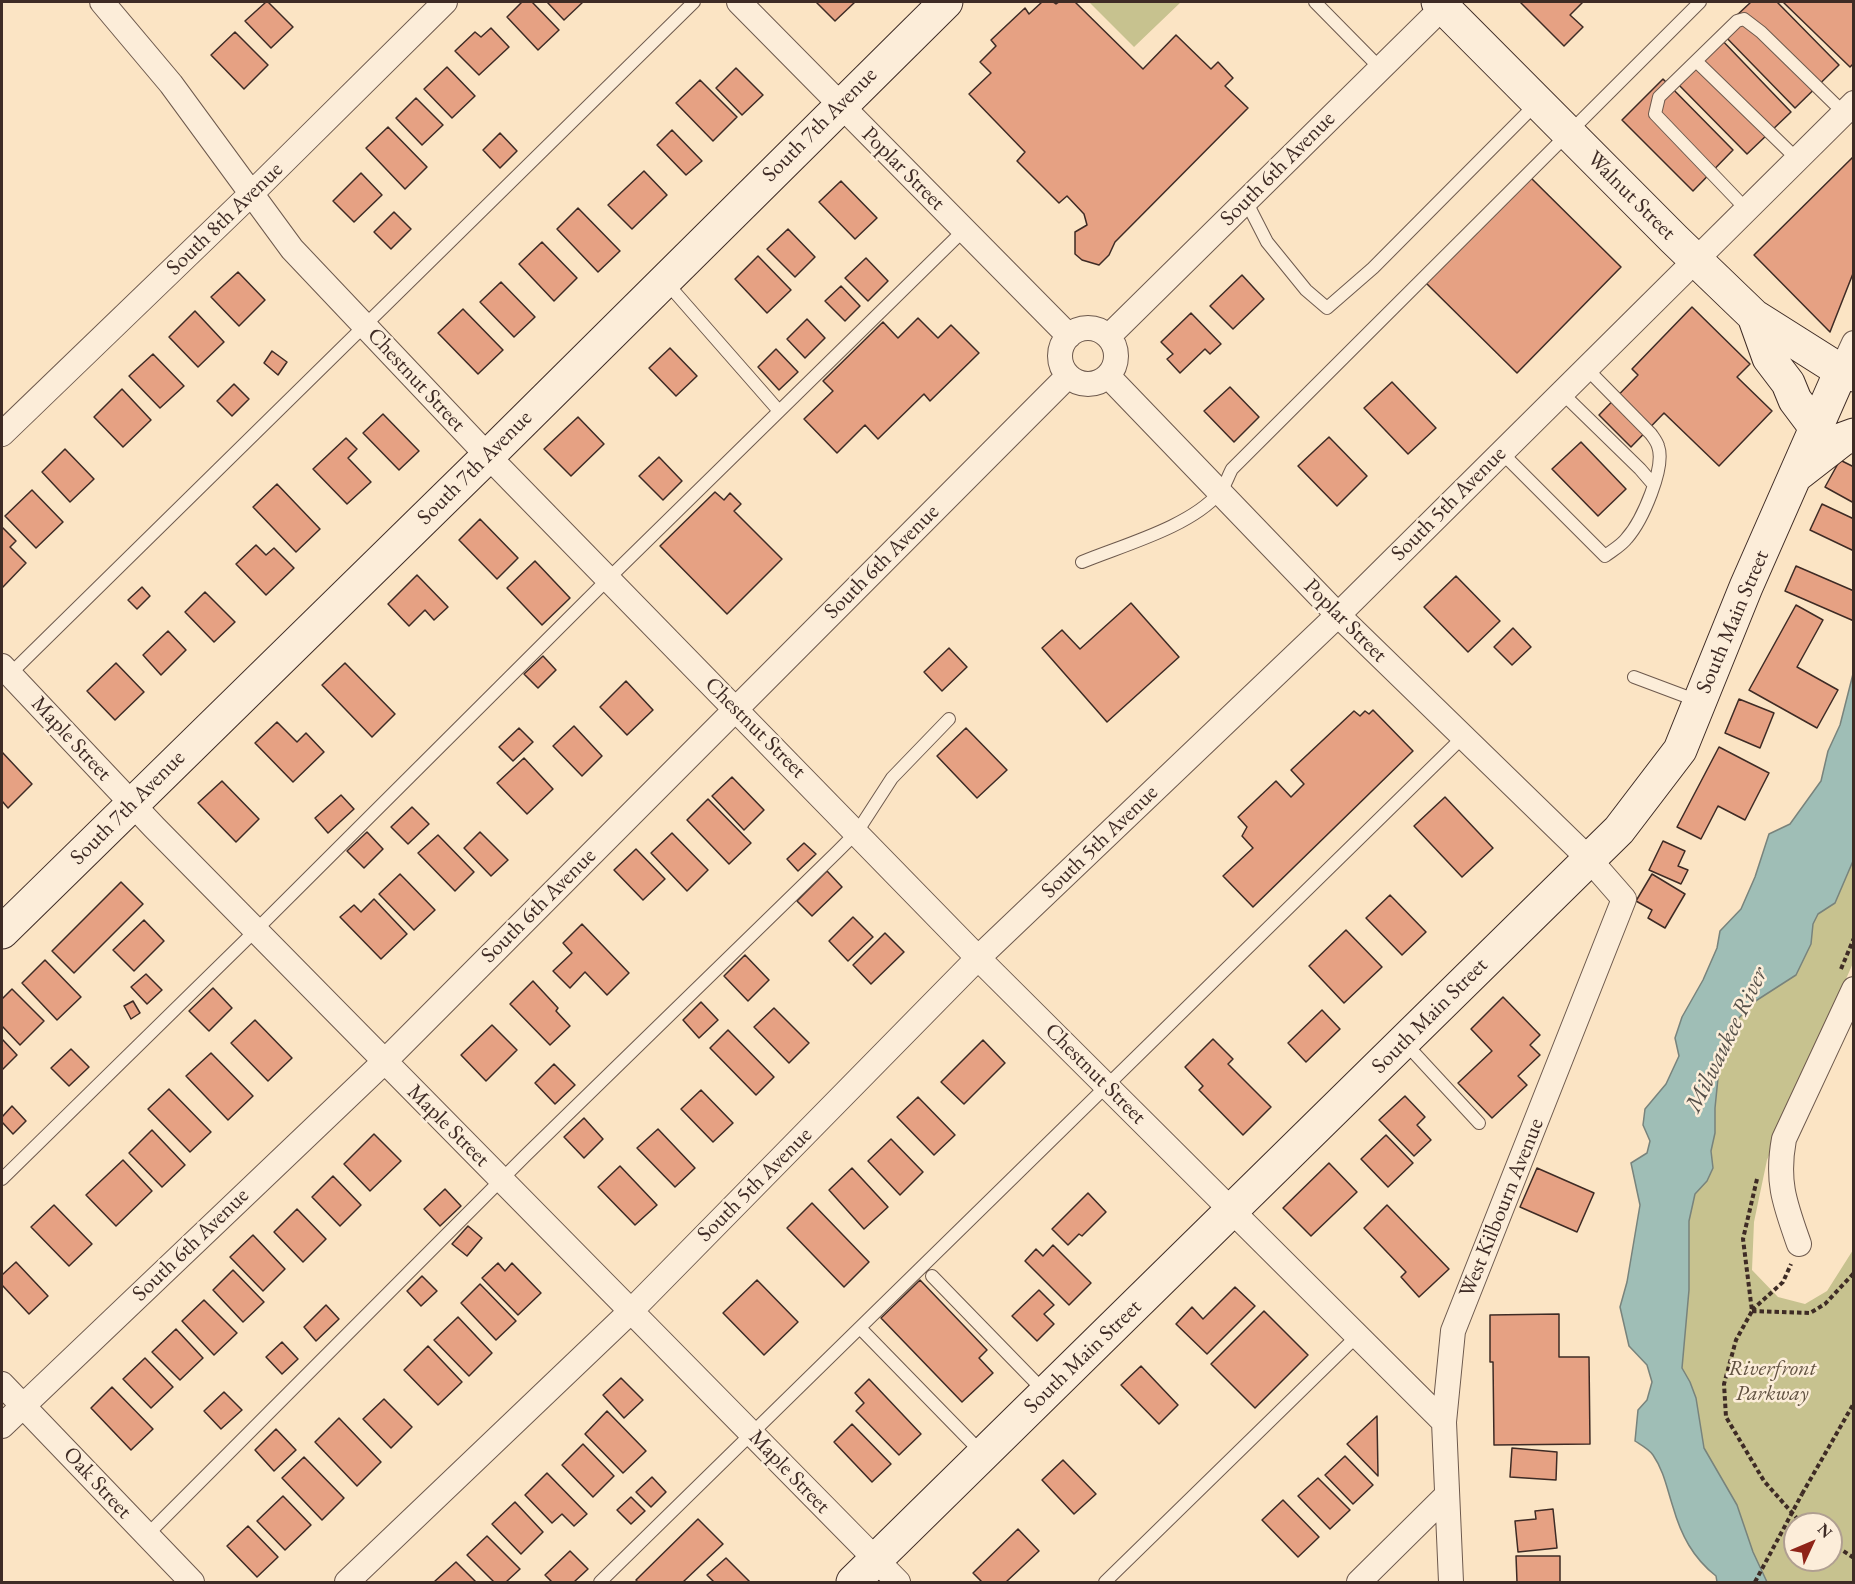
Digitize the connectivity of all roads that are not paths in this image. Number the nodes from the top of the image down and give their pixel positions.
1 (102, 2) edge
2 (445, 2) edge
3 (694, 2) edge
4 (739, 2) edge
5 (946, 2) edge
6 (1315, 2) edge
7 (1700, 2) edge
8 (1443, 3) edge
9 (1696, 61) junction
10 (1380, 68) junction
11 (1538, 102) junction
12 (840, 105) junction
13 (1849, 108) edge
14 (1568, 133) junction
15 (1797, 159) junction
16 (252, 193) junction
17 (1246, 201) junction
18 (1747, 210) junction
19 (964, 230) junction
20 (1694, 259) junction
21 (665, 280) junction
22 (1754, 316) junction
23 (365, 326) junction
24 (1069, 336) junction
25 (1109, 336) junction
26 (1849, 363) edge
27 (1586, 368) junction
28 (1068, 376) junction
29 (1108, 376) junction
30 (1562, 392) junction
31 (780, 411) junction
32 (1816, 428) junction
33 (2, 434) edge
34 (1854, 435) edge
35 (1501, 452) junction
36 (488, 456) junction
37 (1796, 475) junction
38 (1653, 484) junction
39 (1220, 492) junction
40 (1082, 562) dead end
41 (608, 579) junction
42 (1338, 615) junction
43 (4, 675) edge
44 (1634, 677) dead end
45 (1700, 701) junction
46 (735, 708) junction
47 (950, 719) dead end
48 (1463, 737) junction
49 (132, 804) junction
50 (857, 832) junction
51 (1589, 859) junction
52 (256, 930) junction
53 (2, 932) edge
54 (978, 958) junction
55 (1854, 989) edge
56 (1404, 1042) junction
57 (385, 1061) junction
58 (1107, 1086) junction
59 (1479, 1123) dead end
60 (2, 1179) edge
61 (501, 1180) junction
62 (1232, 1210) junction
63 (1799, 1244) road end
64 (932, 1276) dead end
65 (631, 1311) junction
66 (860, 1328) junction
67 (1357, 1336) junction
68 (2, 1384) edge
69 (1046, 1393) junction
70 (23, 1405) junction
71 (1444, 1422) junction
72 (2, 1426) edge
73 (752, 1434) junction
74 (983, 1455) junction
75 (1446, 1496) junction
76 (147, 1536) junction
77 (876, 1575) edge
78 (192, 1582) edge
79 (347, 1582) edge
80 (600, 1582) edge
81 (1105, 1582) edge
82 (1359, 1582) edge
83 (1451, 1582) edge

1 - 16 street, Chestnut Street
2 - 16 street, South 8th Avenue
3 - 23 lane
4 - 12 street, Poplar Street
5 - 12 main road, South 7th Avenue
6 - 10 lane
7 - 14 lane
8 - 10 street, South 6th Avenue
8 - 11 main road, Walnut Street
9 - 13 lane
9 - 15 lane
9 - 18 lane
10 - 17 street, South 6th Avenue
11 - 14 main road, Walnut Street
11 - 17 lane
12 - 19 street, Poplar Street
12 - 21 main road, South 7th Avenue
13 - 15 street, South 5th Avenue
14 - 20 main road, Walnut Street
14 - 39 lane
15 - 18 street, South 5th Avenue
16 - 23 street, Chestnut Street
16 - 33 street, South 8th Avenue
17 - 25 street, South 6th Avenue
18 - 20 street, South 5th Avenue
19 - 24 street, Poplar Street
19 - 31 lane
20 - 22 main road, Walnut Street
20 - 27 street, South 5th Avenue
21 - 31 lane
21 - 36 main road, South 7th Avenue
22 - 26 main road, Walnut Street
22 - 32 main road
23 - 36 street, Chestnut Street
23 - 43 lane
24 - 25 street
24 - 28 street
25 - 29 street
26 - 32 main road, South Main Street
27 - 30 street, South 5th Avenue
27 - 38 lane
28 - 29 street
28 - 46 street, South 6th Avenue
29 - 39 street, Poplar Street
30 - 35 street, South 5th Avenue
30 - 38 lane
31 - 41 lane
32 - 37 main road, South Main Street
34 - 37 main road
35 - 38 lane
35 - 42 street, South 5th Avenue
36 - 41 street, Chestnut Street
36 - 49 main road, South 7th Avenue
37 - 45 main road, South Main Street
39 - 40 lane
39 - 42 street, Poplar Street
41 - 46 street, Chestnut Street
41 - 52 lane
42 - 48 street, Poplar Street
42 - 54 street, South 5th Avenue
43 - 49 street, Maple Street
44 - 45 lane
45 - 51 main road, South Main Street
46 - 50 street, Chestnut Street
46 - 57 street, South 6th Avenue
47 - 50 lane
48 - 51 street, Poplar Street
48 - 58 lane
49 - 52 street, Maple Street
49 - 53 main road, South 7th Avenue
50 - 54 street, Chestnut Street
50 - 61 lane
51 - 56 main road, South Main Street
51 - 71 street, West Kilbourn Avenue
52 - 57 street, Maple Street
52 - 60 lane
54 - 58 street, Chestnut Street
54 - 65 street, South 5th Avenue
55 - 63 street
56 - 59 lane
56 - 62 main road, South Main Street
57 - 61 street, Maple Street
57 - 70 street, South 6th Avenue
58 - 62 street, Chestnut Street
58 - 66 lane
61 - 65 street, Maple Street
61 - 76 lane
62 - 67 street, Chestnut Street
62 - 69 main road, South Main Street
64 - 69 lane
65 - 73 street, Maple Street
65 - 79 street, South 5th Avenue
66 - 73 lane
66 - 74 lane
67 - 71 street, Chestnut Street
67 - 81 lane
68 - 70 street, Oak Street
69 - 74 main road, South Main Street
70 - 72 street, South 6th Avenue
70 - 76 street, Oak Street
71 - 75 street, West Kilbourn Avenue
73 - 77 street, Maple Street
73 - 80 lane
74 - 77 main road, South Main Street
75 - 82 street
75 - 83 street, West Kilbourn Avenue
76 - 78 street, Oak Street

